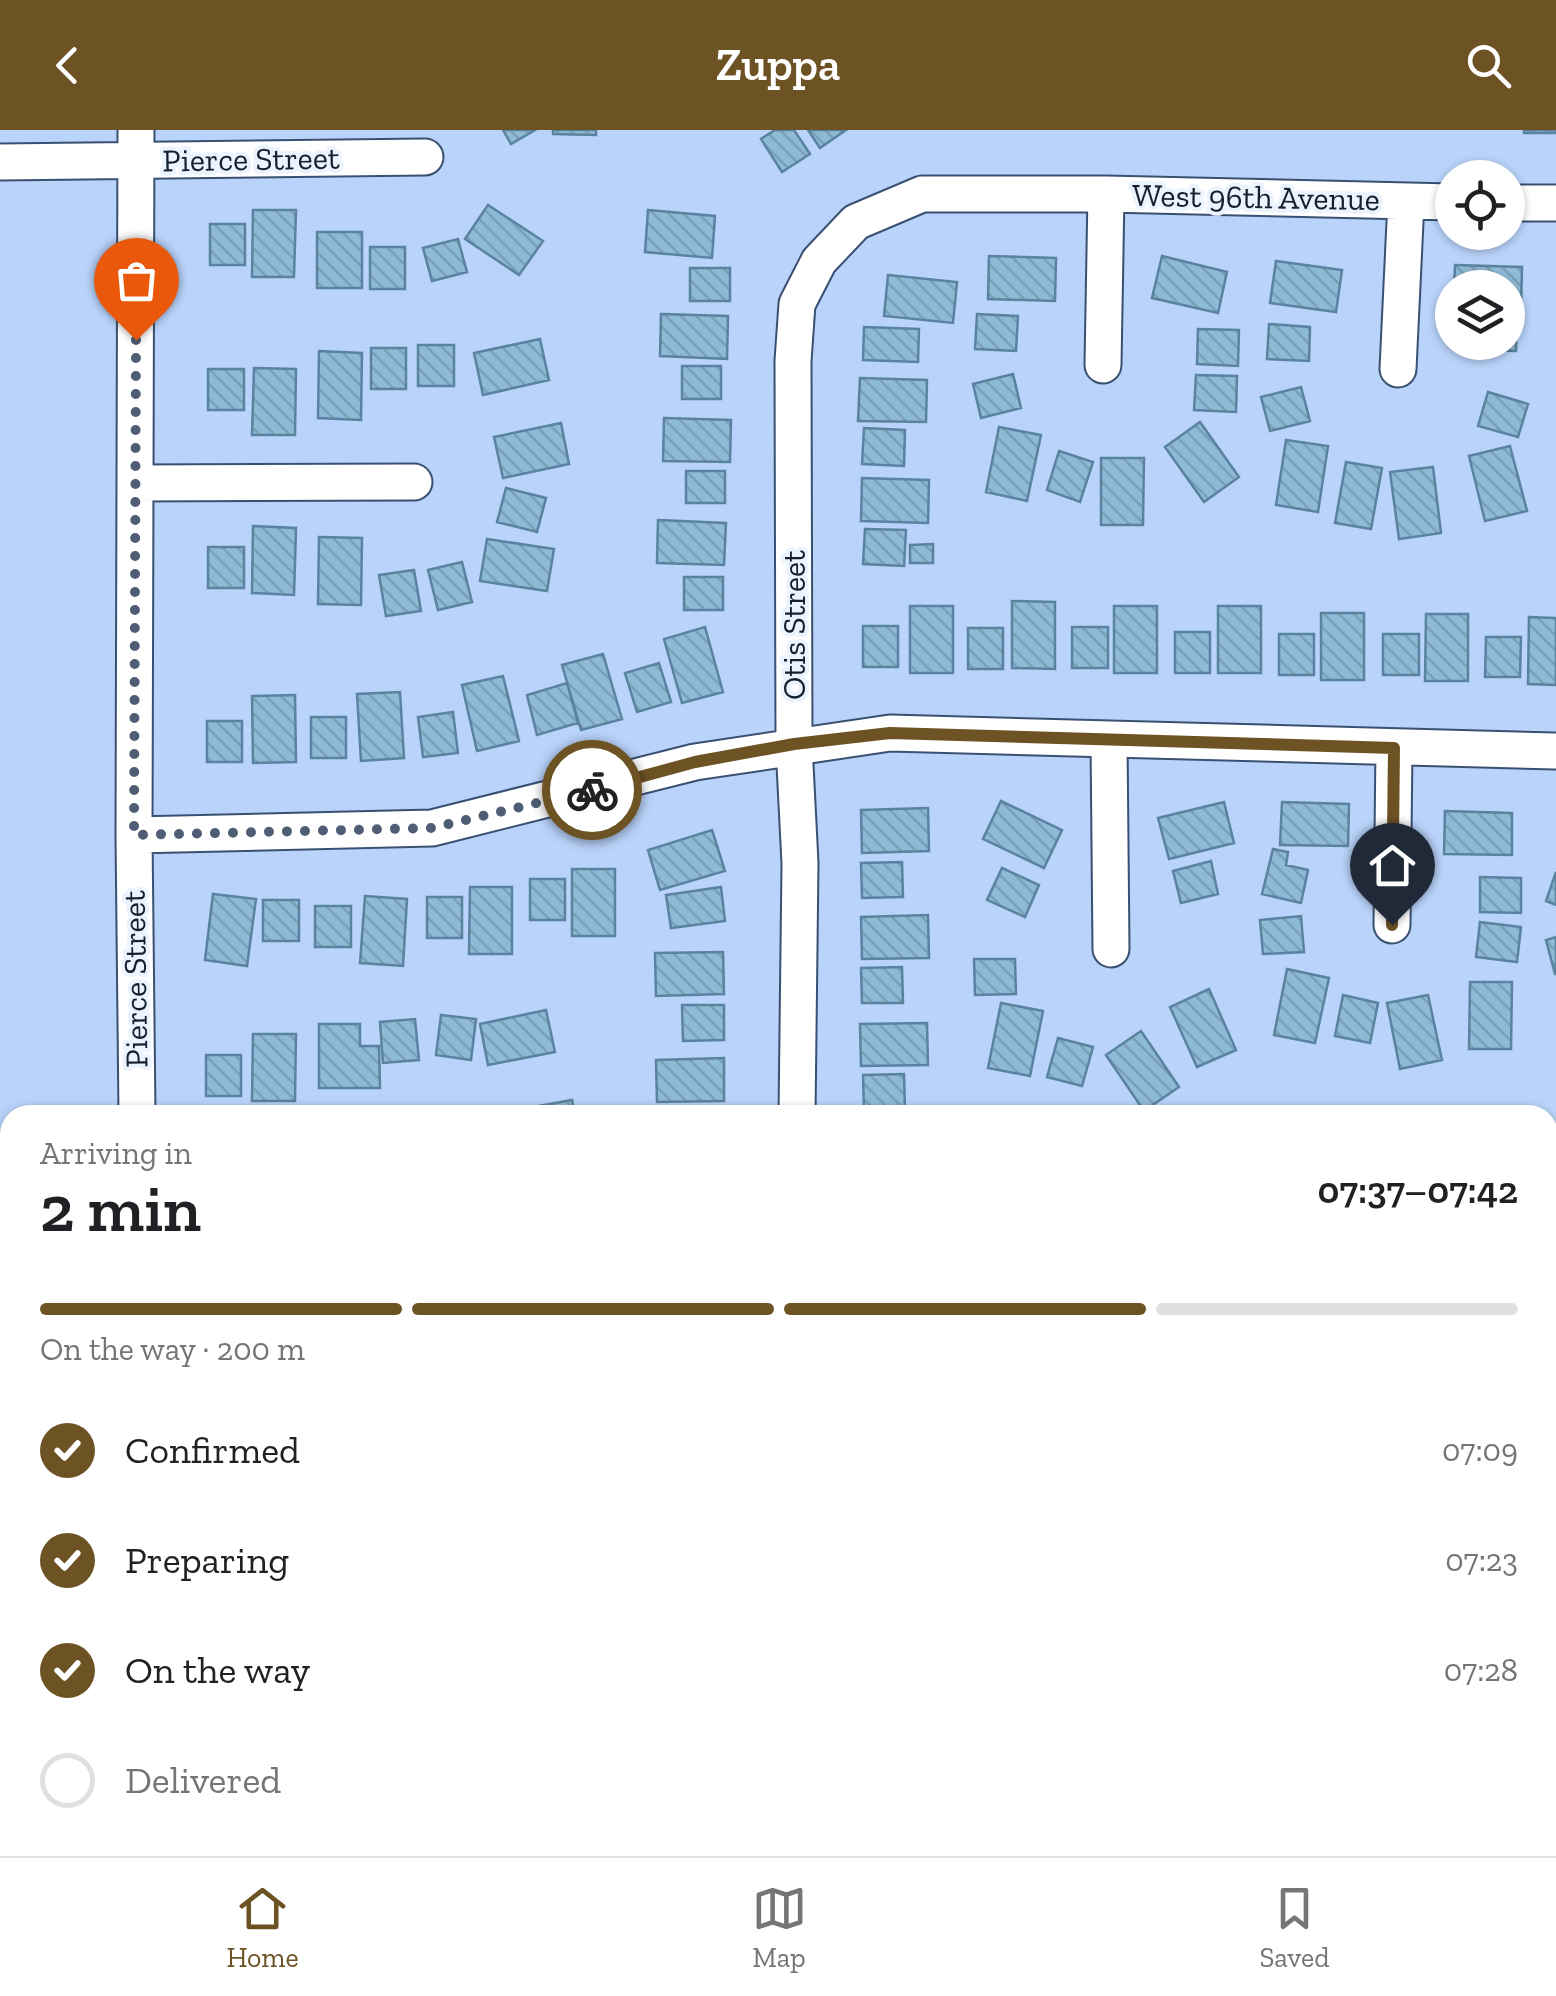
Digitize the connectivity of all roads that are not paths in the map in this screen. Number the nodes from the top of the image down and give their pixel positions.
1 (136, 145) edge
2 (425, 156) dead end
3 (0, 162) edge
4 (1106, 194) junction
5 (1406, 201) junction
6 (1435, 202) edge
7 (1525, 203) edge
8 (1556, 204) edge
9 (819, 261) joint
10 (1103, 365) dead end
11 (1398, 369) dead end
12 (414, 482) dead end
13 (135, 483) junction
14 (1109, 740) junction
15 (794, 744) junction
16 (1394, 748) junction
17 (1556, 750) edge
18 (134, 835) junction
19 (1392, 925) dead end
20 (1111, 949) dead end
21 (137, 1105) edge
22 (798, 1105) edge

1 - 2 street, Pierce Street
1 - 3 street
1 - 13 street, Pierce Street
4 - 5 street, West 96th Avenue
4 - 9 street, West 96th Avenue
4 - 10 street, West 96th Avenue
5 - 6 street, West 96th Avenue
5 - 11 street, West 96th Avenue
7 - 8 street
9 - 15 street, Otis Street
12 - 13 street
13 - 18 street, Pierce Street
14 - 15 street
14 - 16 street
14 - 20 street
15 - 18 street
15 - 22 street, Otis Street
16 - 17 street
16 - 19 street
18 - 21 street, Pierce Street

